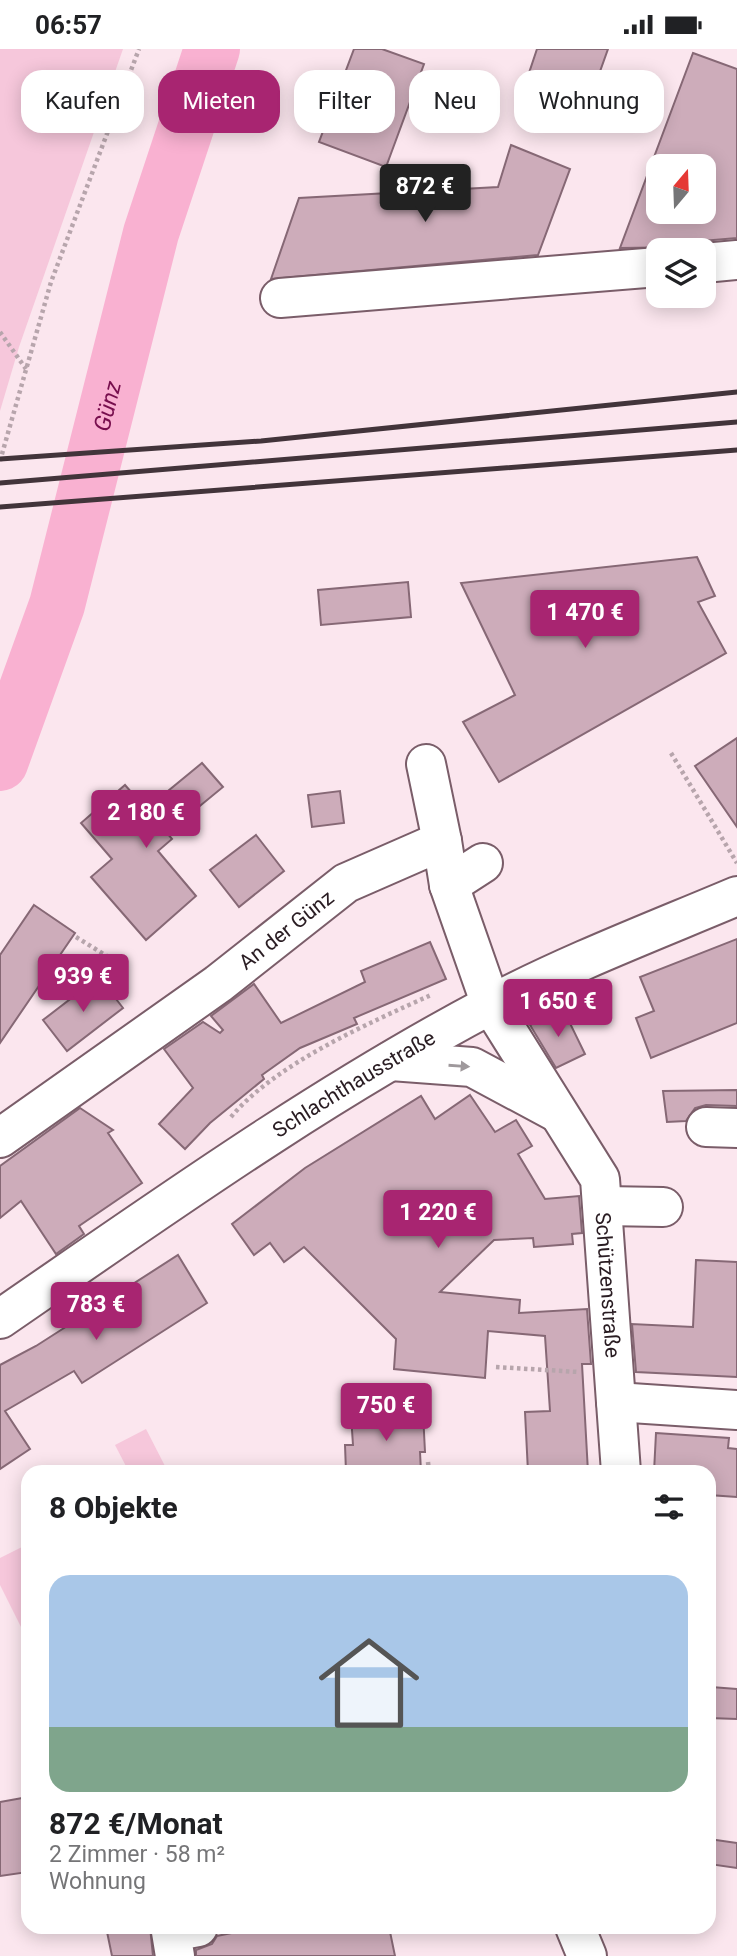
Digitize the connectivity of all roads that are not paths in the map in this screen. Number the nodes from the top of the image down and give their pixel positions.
1 (737, 260) edge
2 (716, 262) edge
3 (646, 268) edge
4 (280, 298) dead end
5 (426, 764) dead end
6 (442, 841) junction
7 (483, 863) dead end
8 (449, 885) junction
9 (737, 896) edge
10 (491, 1005) junction
11 (391, 1061) junction
12 (557, 1113) junction
13 (0, 1138) edge
14 (604, 1206) junction
15 (663, 1207) dead end
16 (0, 1319) edge
17 (615, 1386) junction
18 (737, 1410) edge
19 (621, 1465) edge
20 (171, 1934) edge
21 (578, 1934) edge
22 (175, 1956) edge
23 (587, 1956) edge

1 - 2 street
3 - 4 street
5 - 6 street
6 - 8 street
6 - 13 street, An der Günz
7 - 8 street
8 - 10 street
9 - 10 street, Schlachthausstraße
10 - 11 street, Schlachthausstraße
10 - 12 street, Schützenstraße
11 -> 12 street, Schützenstraße
11 - 16 street, Schlachthausstraße
12 - 14 street, Schützenstraße
14 - 15 street
14 - 17 street, Schützenstraße
17 - 18 street
17 - 19 street, Schützenstraße
20 - 22 street
21 - 23 street

